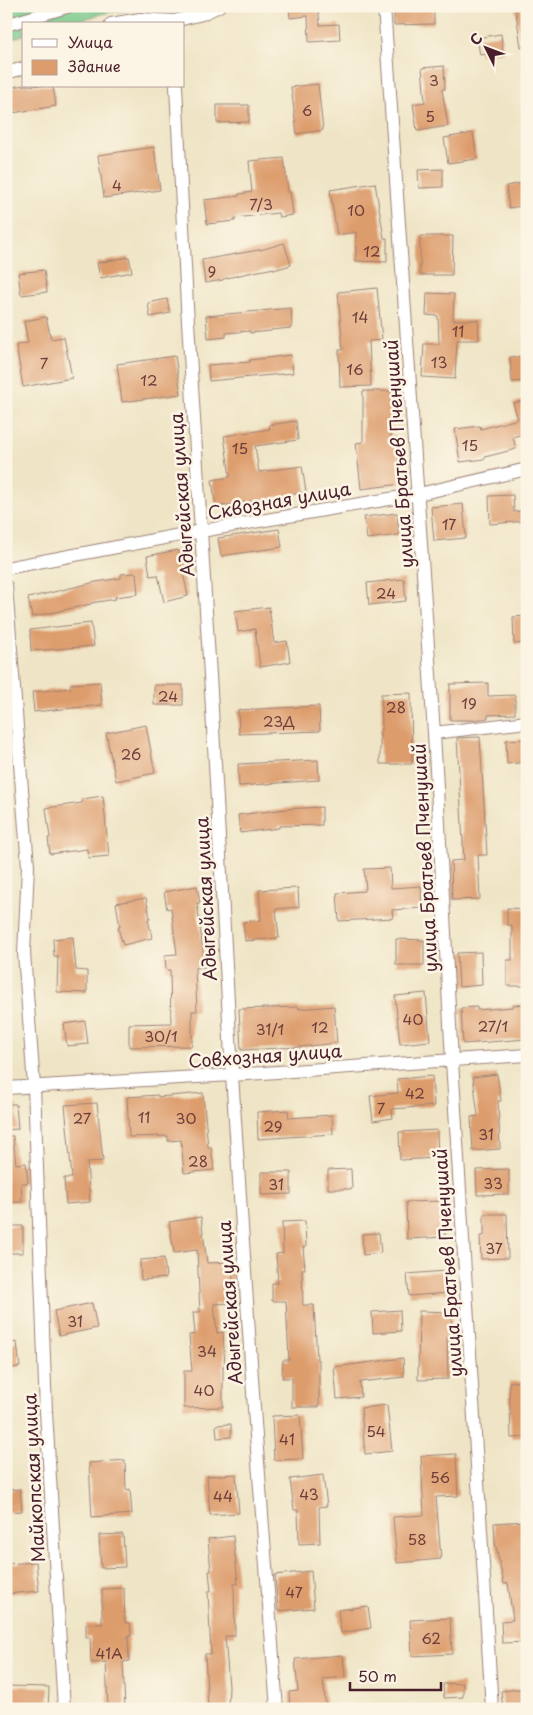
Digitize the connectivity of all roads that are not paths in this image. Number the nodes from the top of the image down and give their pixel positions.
1 (70, 6) edge
2 (218, 6) edge
3 (384, 6) edge
4 (123, 22) edge
5 (174, 22) edge
6 (6, 24) edge
7 (22, 69) edge
8 (6, 73) edge
9 (176, 88) edge
10 (527, 470) edge
11 (419, 494) junction
12 (201, 531) junction
13 (6, 568) edge
14 (6, 586) edge
15 (527, 722) edge
16 (434, 733) junction
17 (527, 1055) edge
18 (452, 1061) junction
19 (232, 1075) junction
20 (34, 1086) junction
21 (6, 1088) edge
22 (64, 1709) edge
23 (277, 1709) edge
24 (492, 1709) edge

1 - 6 street
2 - 5 street
3 - 11 street, улица Братьев Пченушай
4 - 5 street
7 - 8 street
9 - 12 street, Адыгейская улица
10 - 11 street, Сквозная улица
11 - 12 street, Сквозная улица
11 - 16 street, улица Братьев Пченушай
12 - 13 street, Сквозная улица
12 - 19 street, Адыгейская улица
14 - 20 street, Майкопская улица
15 - 16 street
16 - 18 street, улица Братьев Пченушай
17 - 18 street, Совхозная улица
18 - 19 street, Совхозная улица
18 - 24 street, улица Братьев Пченушай
19 - 20 street, Совхозная улица
19 - 23 street, Адыгейская улица
20 - 21 street, Совхозная улица
20 - 22 street, Майкопская улица

